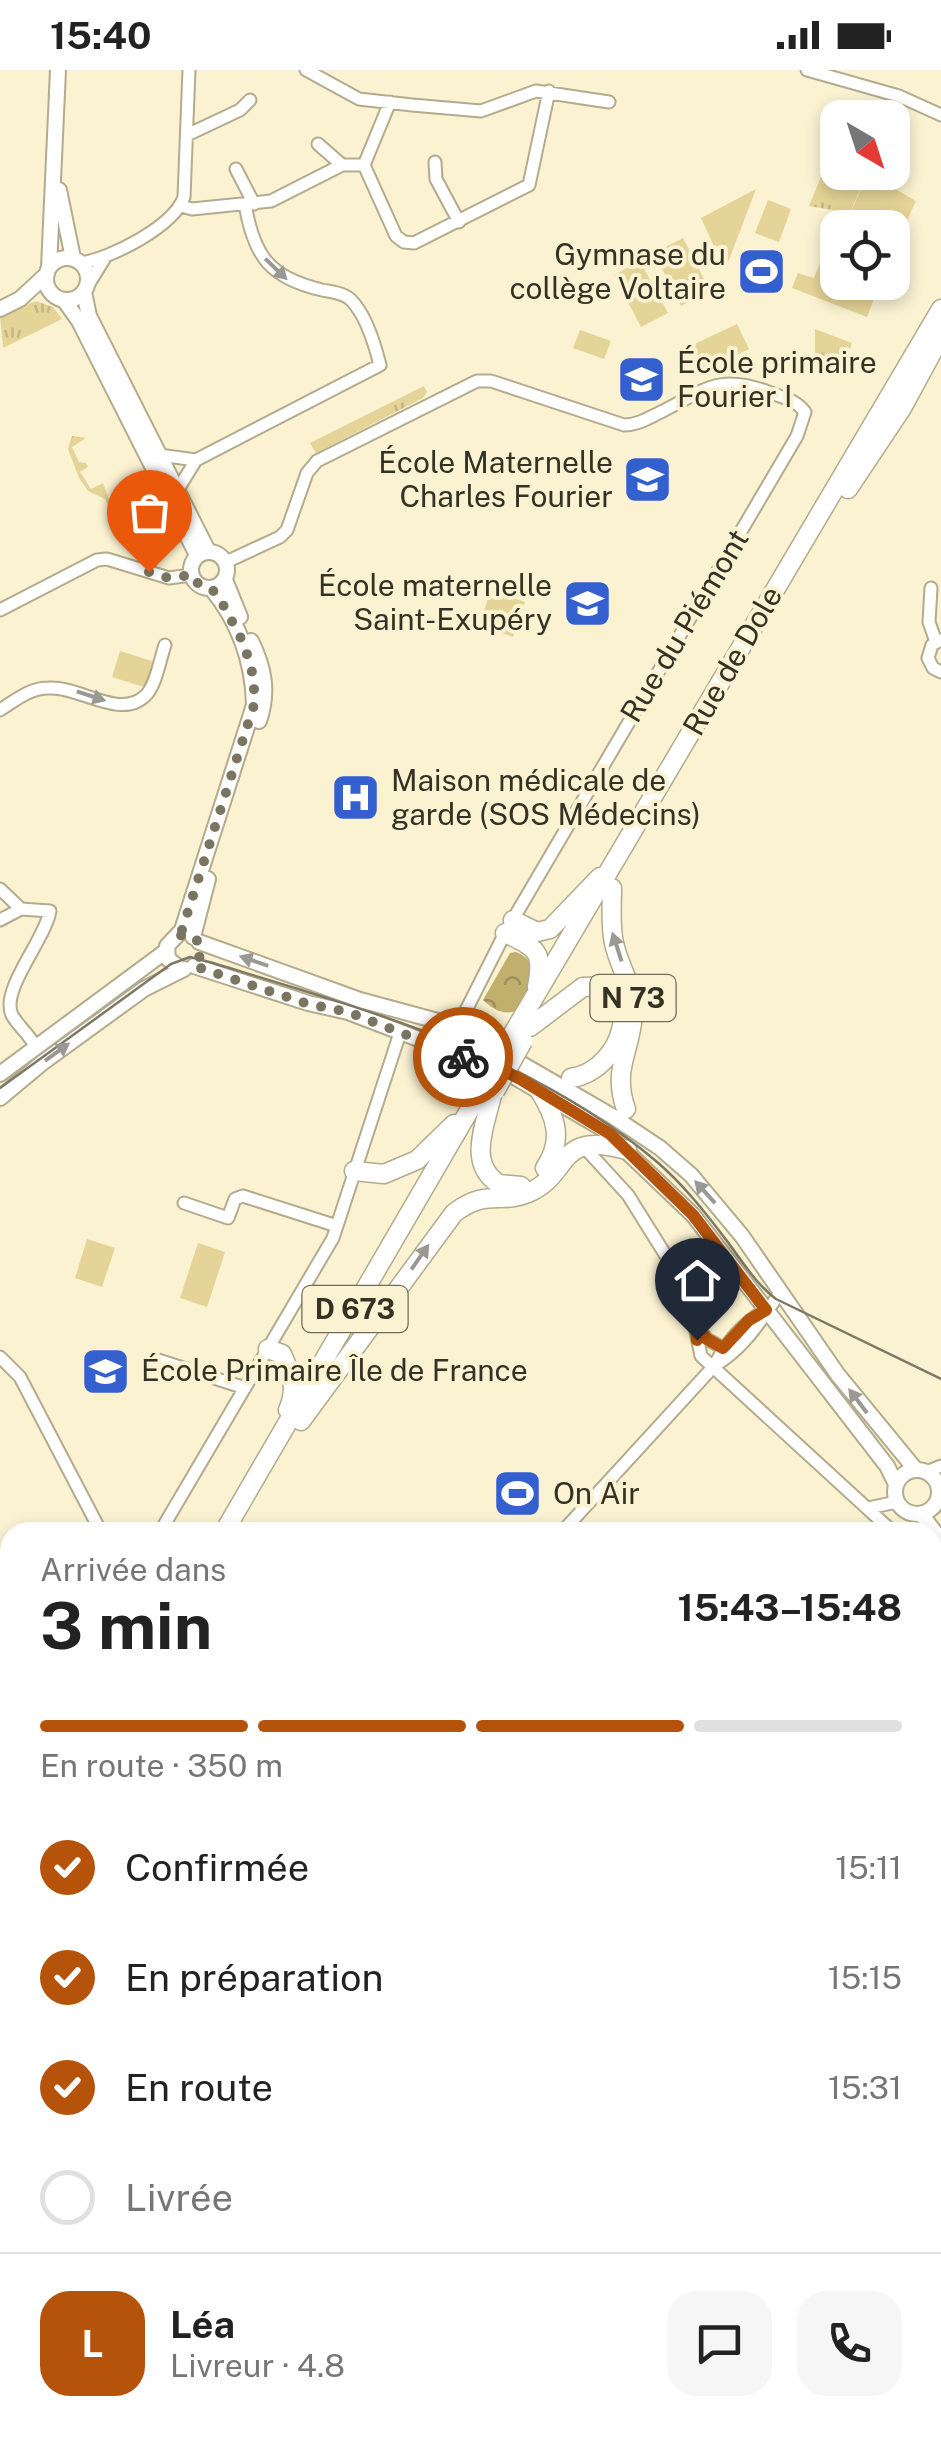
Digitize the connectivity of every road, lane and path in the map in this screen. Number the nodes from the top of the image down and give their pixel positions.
1 (58, 70) edge
2 (189, 70) edge
3 (306, 70) edge
4 (807, 70) edge
5 (843, 74) edge
6 (550, 91) junction
7 (250, 100) dead end
8 (390, 102) junction
9 (609, 102) dead end
10 (941, 115) edge
11 (187, 135) junction
12 (318, 144) dead end
13 (435, 162) dead end
14 (342, 165) junction
15 (364, 165) junction
16 (236, 169) dead end
17 (56, 171) junction
18 (249, 204) junction
19 (181, 206) junction
20 (459, 222) junction
21 (106, 256) junction
22 (77, 260) junction
23 (48, 271) junction
24 (86, 289) junction
25 (941, 289) edge
26 (20, 299) junction
27 (61, 299) junction
28 (0, 309) edge
29 (941, 309) edge
30 (941, 336) edge
31 (920, 347) junction
32 (893, 406) junction
33 (872, 440) junction
34 (159, 455) junction
35 (196, 460) junction
36 (177, 491) junction
37 (203, 553) junction
38 (226, 562) junction
39 (191, 575) junction
40 (224, 580) junction
41 (211, 588) junction
42 (931, 588) dead end
43 (0, 610) edge
44 (938, 641) edge
45 (165, 645) dead end
46 (941, 672) edge
47 (0, 710) edge
48 (612, 867) junction
49 (612, 888) junction
50 (0, 889) edge
51 (21, 910) junction
52 (0, 920) edge
53 (509, 926) junction
54 (196, 939) junction
55 (170, 944) junction
56 (187, 968) junction
57 (535, 999) junction
58 (456, 1026) junction
59 (400, 1033) junction
60 (522, 1035) junction
61 (32, 1040) dead end
62 (446, 1050) junction
63 (0, 1074) edge
64 (554, 1083) junction
65 (488, 1092) junction
66 (0, 1098) edge
67 (626, 1109) joint
68 (584, 1147) junction
69 (660, 1148) junction
70 (627, 1150) junction
71 (354, 1171) junction
72 (184, 1204) dead end
73 (337, 1226) junction
74 (782, 1291) junction
75 (766, 1310) junction
76 (696, 1326) junction
77 (723, 1348) junction
78 (268, 1350) junction
79 (0, 1357) edge
80 (156, 1359) dead end
81 (714, 1366) junction
82 (245, 1388) junction
83 (301, 1421) junction
84 (261, 1470) junction
85 (928, 1470) edge
86 (896, 1484) junction
87 (940, 1498) edge
88 (896, 1502) junction
89 (868, 1508) junction
90 (921, 1514) junction
91 (95, 1522) edge
92 (166, 1522) edge
93 (230, 1522) edge
94 (242, 1522) edge
95 (571, 1522) edge
96 (883, 1522) edge
97 (927, 1522) edge

1 - 17 street
2 - 11 street
3 - 8 street
4 - 5 street
5 - 10 street
6 - 8 street
6 - 9 street
6 - 20 street
7 - 11 street
8 - 15 street
11 - 19 street
12 - 14 street
13 - 20 street
14 - 15 street
14 - 18 street
15 - 20 street
16 - 18 street
17 - 22 street
17 - 23 street
18 - 19 street
18 -> 35 street
19 - 21 street
21 - 22 street
21 - 24 street
22 - 23 street
22 - 24 street
23 - 26 street
23 - 27 street
24 - 27 street
24 - 34 street
25 - 31 main road
26 - 27 street
26 - 28 street
27 - 37 street
29 - 31 main road, Rue de Dole / D 673
30 - 32 main road, Rue de Dole / D 673
31 - 32 main road, Rue de Dole / D 673
32 - 33 main road, Rue de Dole / D 673
33 - 48 main road, Rue de Dole / D 673
33 - 49 main road, Rue de Dole / D 673
34 - 35 street
34 - 36 street
35 - 36 street
36 - 37 street
37 - 38 street
37 - 39 street
38 - 40 street
38 - 53 street, Rue du Piémont
39 - 41 street
39 - 43 street
40 - 41 street
40 - 54 street
41 - 55 street
42 - 44 street
44 - 46 street
47 -> 45 street
48 - 53 main road
48 - 57 main road, Rue de Dole / D 673
49 - 60 main road, Rue de Dole / D 673
67 -> 49 main road, N 73
50 - 51 street
51 - 52 street
51 - 61 street
53 - 57 main road
53 - 58 street, Rue du Piémont
54 - 55 street
54 - 56 street
58 -> 54 street
55 - 56 street
55 - 63 street
56 - 59 street
66 -> 56 street
57 - 60 main road, Rue de Dole / D 673
58 - 62 street, Rue du Piémont
58 - 64 street
59 - 62 street
59 - 71 street
60 - 64 main road
60 - 65 main road, Rue de Dole / D 673, bridge
62 - 64 street
64 - 65 main road
64 - 69 street
64 - 70 street
65 - 71 main road
65 - 83 main road, Rue de Dole / D 673
65 - 84 main road, Rue de Dole / D 673
67 - 69 street, N 73
68 - 70 main road
68 - 76 street
83 -> 68 main road
74 -> 69 street
70 - 75 street
71 - 73 street
72 - 73 street
73 - 78 street
74 - 75 street
85 -> 74 street
75 - 77 street
75 - 81 street
75 - 86 street
76 - 77 street
76 - 81 street
77 - 81 street
78 - 82 street
78 - 84 main road
79 - 91 street
80 - 82 street
81 - 89 street
81 - 95 street
82 - 92 street
83 - 94 main road, Rue de Dole / D 673
84 - 93 main road, Rue de Dole / D 673
85 - 86 street
85 - 87 street
86 - 88 street
87 - 90 street
88 - 89 street
88 - 90 street
89 - 96 street
90 - 97 street

